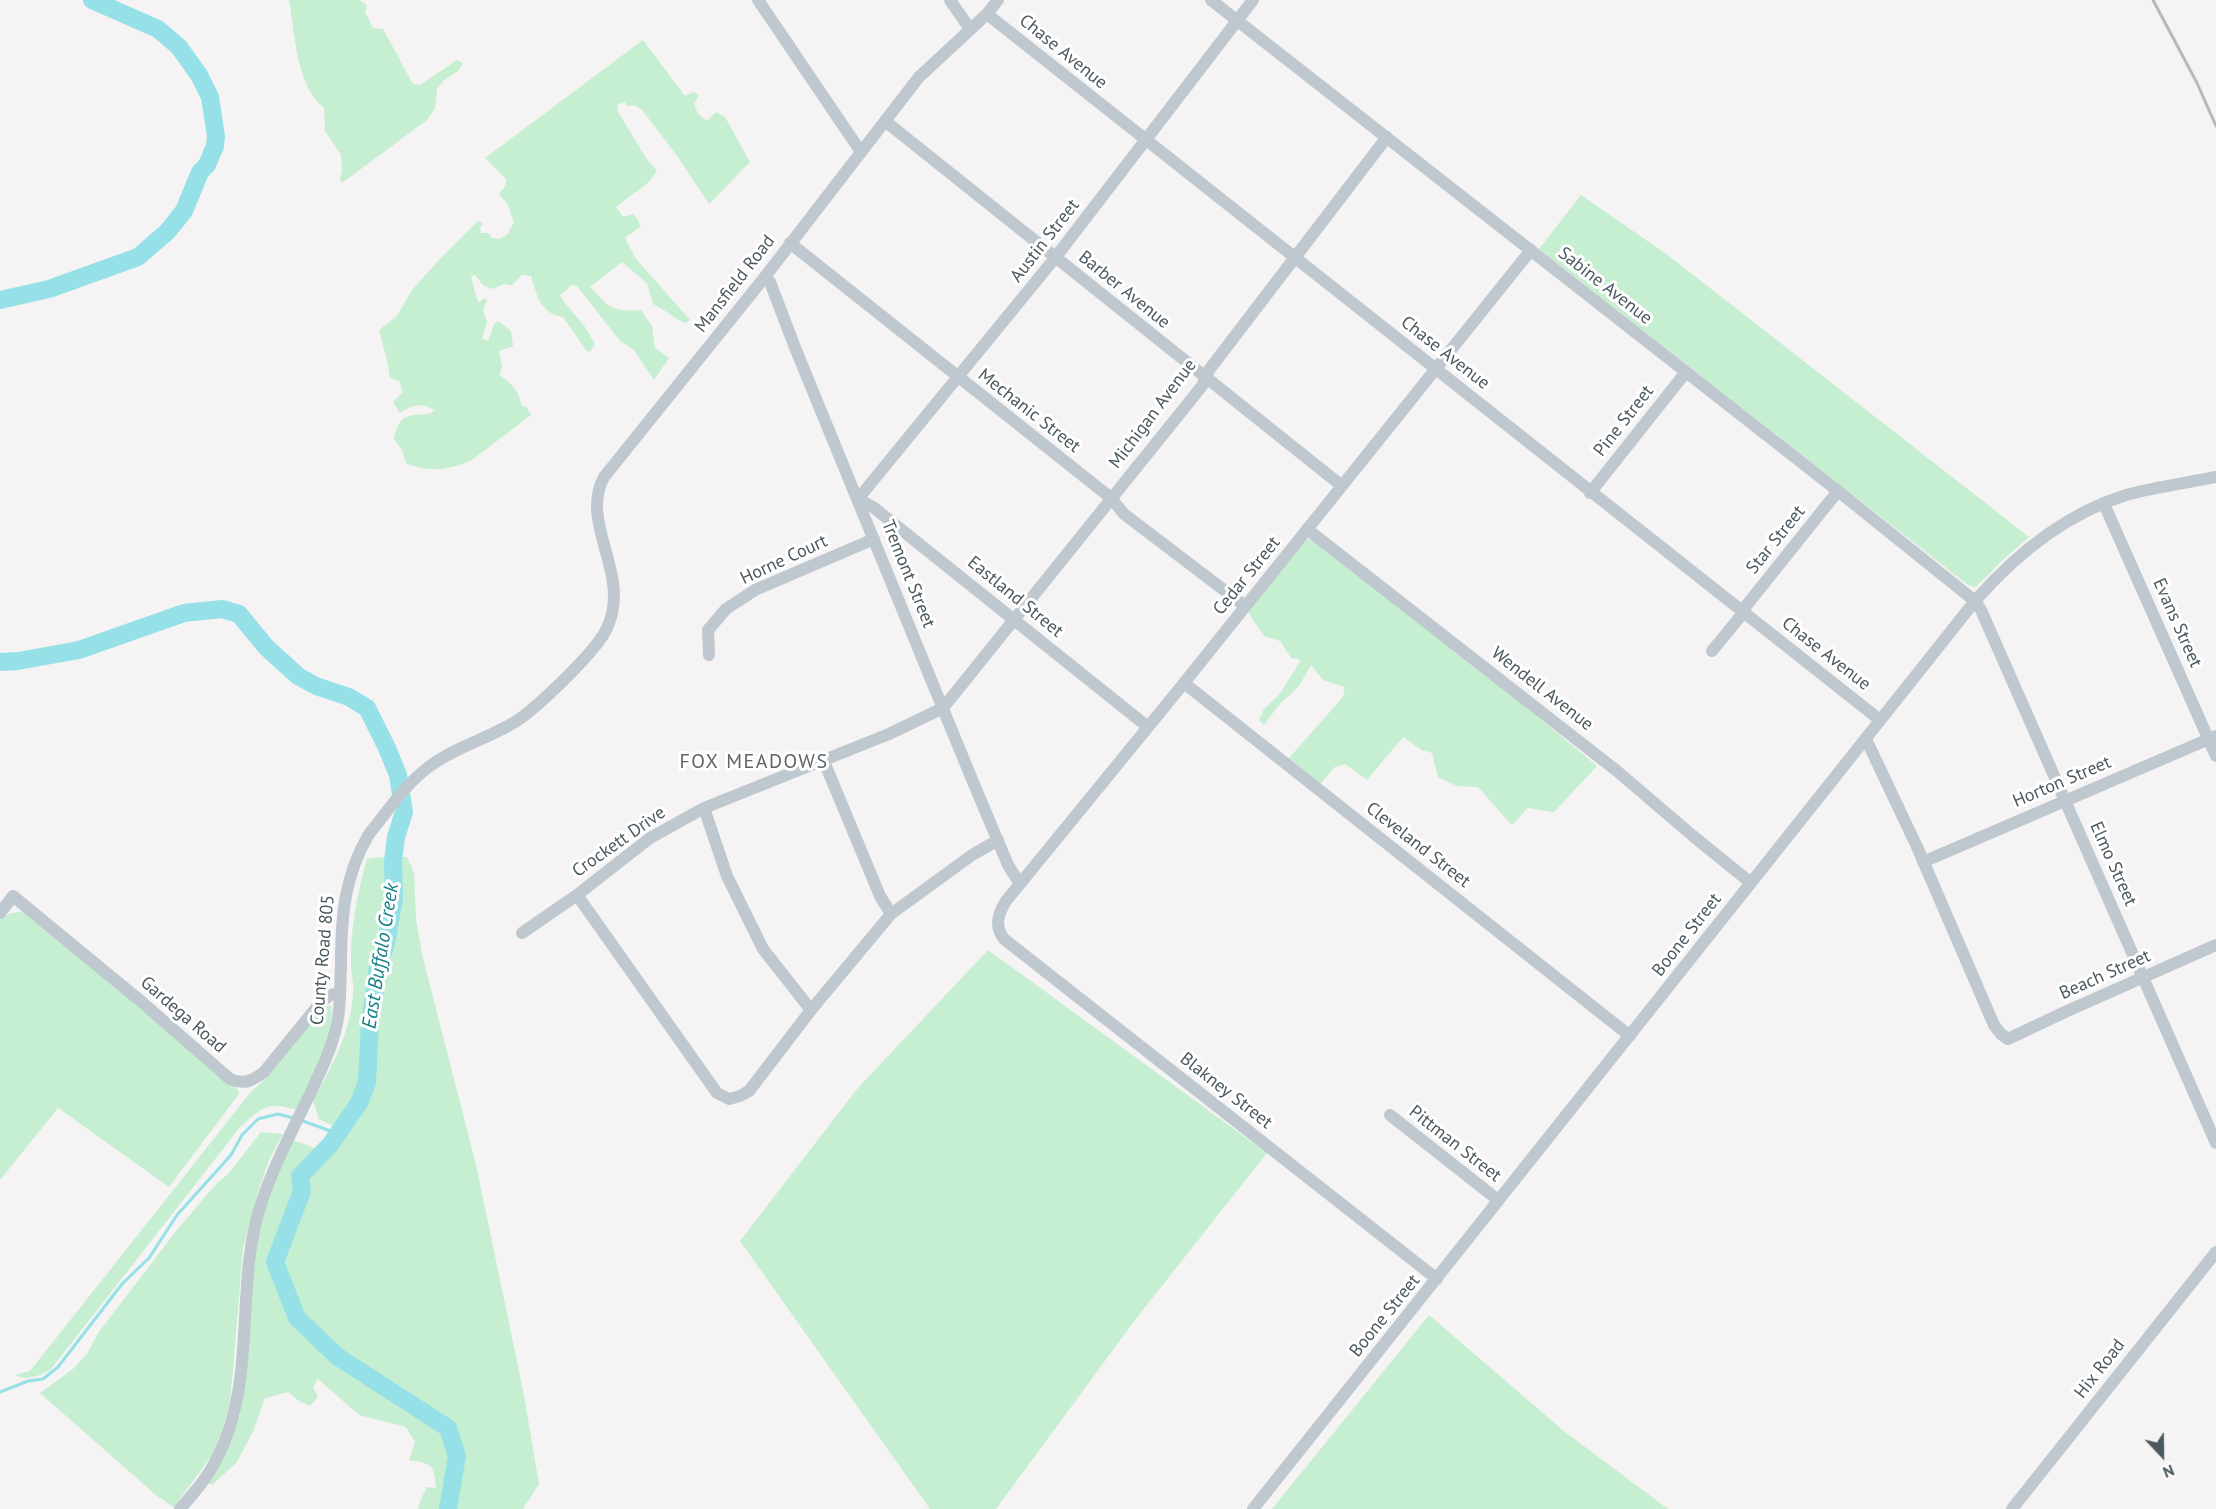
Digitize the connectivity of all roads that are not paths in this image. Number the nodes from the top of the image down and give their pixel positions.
1 (758, 0) edge
2 (950, 0) edge
3 (998, 0) edge
4 (1211, 0) edge
5 (1253, 0) edge
6 (987, 14) junction
7 (1237, 20) junction
8 (970, 29) junction
9 (885, 121) junction
10 (1387, 137) junction
11 (1146, 141) junction
12 (861, 152) junction
13 (790, 243) junction
14 (1531, 250) junction
15 (1055, 258) junction
16 (1296, 258) junction
17 (764, 278) junction
18 (1436, 369) junction
19 (1686, 372) junction
20 (958, 378) junction
21 (1206, 378) junction
22 (2216, 477) edge
23 (1342, 486) junction
24 (1838, 491) junction
25 (1590, 492) junction
26 (1112, 498) junction
27 (858, 499) junction
28 (2104, 504) junction
29 (1307, 529) junction
30 (874, 539) junction
31 (1975, 601) junction
32 (1245, 606) junction
33 (614, 607) joint
34 (1743, 611) junction
35 (1014, 619) junction
36 (1712, 651) dead end
37 (709, 656) dead end
38 (1184, 683) junction
39 (943, 708) junction
40 (1880, 720) junction
41 (1148, 728) junction
42 (2212, 738) edge
43 (1866, 739) junction
44 (2216, 756) edge
45 (823, 759) junction
46 (2065, 800) junction
47 (704, 808) junction
48 (998, 840) junction
49 (1923, 862) junction
50 (1751, 883) junction
51 (1020, 884) junction
52 (576, 895) junction
53 (0, 913) edge
54 (891, 914) junction
55 (998, 927) joint
56 (522, 933) dead end
57 (2216, 945) edge
58 (2143, 978) junction
59 (340, 993) junction
60 (811, 1010) junction
61 (1630, 1036) junction
62 (1390, 1116) dead end
63 (2216, 1143) edge
64 (1498, 1200) junction
65 (2215, 1259) edge
66 (1437, 1279) junction
67 (180, 1509) edge
68 (1253, 1509) edge
69 (2012, 1509) edge

1 - 12 street
2 - 8 street
3 - 6 street, Mansfield Road
4 - 7 street, Sabine Avenue
5 - 7 street, Austin Street
6 - 8 street, Mansfield Road
6 - 11 street, Chase Avenue
7 - 10 street, Sabine Avenue
7 - 11 street, Austin Street
8 - 9 street, Mansfield Road
9 - 12 street, Mansfield Road
9 - 15 street, Barber Avenue
10 - 14 street, Sabine Avenue
10 - 16 street, Michigan Avenue
11 - 15 street, Austin Street
11 - 16 street, Chase Avenue
12 - 13 street, Mansfield Road
13 - 17 street, Mansfield Road
13 - 20 street, Mechanic Street
14 - 18 street, Cedar Street
14 - 19 street, Sabine Avenue
15 - 20 street, Austin Street
15 - 21 street, Barber Avenue
16 - 18 street, Chase Avenue
16 - 21 street, Michigan Avenue
17 - 27 street, Tremont Street
17 - 33 street, Mansfield Road
18 - 23 street, Cedar Street
18 - 25 street, Chase Avenue
19 - 24 street, Sabine Avenue
19 - 25 street, Pine Street
20 - 26 street, Mechanic Street
20 - 27 street, Austin Street
21 - 23 street, Barber Avenue
21 - 26 street, Michigan Avenue
22 - 28 street, Boone Street
23 - 29 street, Cedar Street
24 - 31 street, Sabine Avenue
24 - 34 street, Star Street
25 - 34 street, Chase Avenue
26 - 32 street, Mechanic Street
26 - 35 street, Michigan Avenue
27 - 30 street, Tremont Street
27 - 35 street, Eastland Street
28 - 31 street, Boone Street
28 - 42 street, Evans Street
29 - 32 street, Cedar Street
29 - 50 street, Wendell Avenue
30 - 37 street, Horne Court
30 - 39 street, Tremont Street
31 - 40 street, Boone Street
31 - 46 street, Elmo Street
32 - 38 street, Cedar Street
33 - 59 street, County Road 805
34 - 36 street, Star Street
34 - 40 street, Chase Avenue
35 - 39 street, Michigan Avenue
35 - 41 street, Eastland Street
38 - 41 street, Cedar Street
38 - 61 street, Cleveland Street
39 - 45 street, Crockett Drive
39 - 48 street, Tremont Street
40 - 43 street, Boone Street
41 - 51 street, Cedar Street
42 - 44 street, Evans Street
42 - 46 street, Horton Street
43 - 49 street
43 - 50 street, Boone Street
45 - 47 street, Crockett Drive
45 - 54 street
46 - 49 street, Horton Street
46 - 58 street, Elmo Street
47 - 52 street, Crockett Drive
47 - 60 street
48 - 51 street, Tremont Street
48 - 54 street
49 - 58 street, Beach Street
50 - 61 street, Boone Street
51 - 55 street, Cedar Street
52 - 56 street, Crockett Drive
52 - 60 street
53 - 59 street, Gardega Road
54 - 60 street
55 - 66 street, Blakney Street
57 - 58 street, Beach Street
58 - 63 street, Elmo Street
59 - 67 street, County Road 805
61 - 64 street, Boone Street
62 - 64 street, Pittman Street
64 - 66 street, Boone Street
65 - 69 street, Hix Road
66 - 68 street, Boone Street

